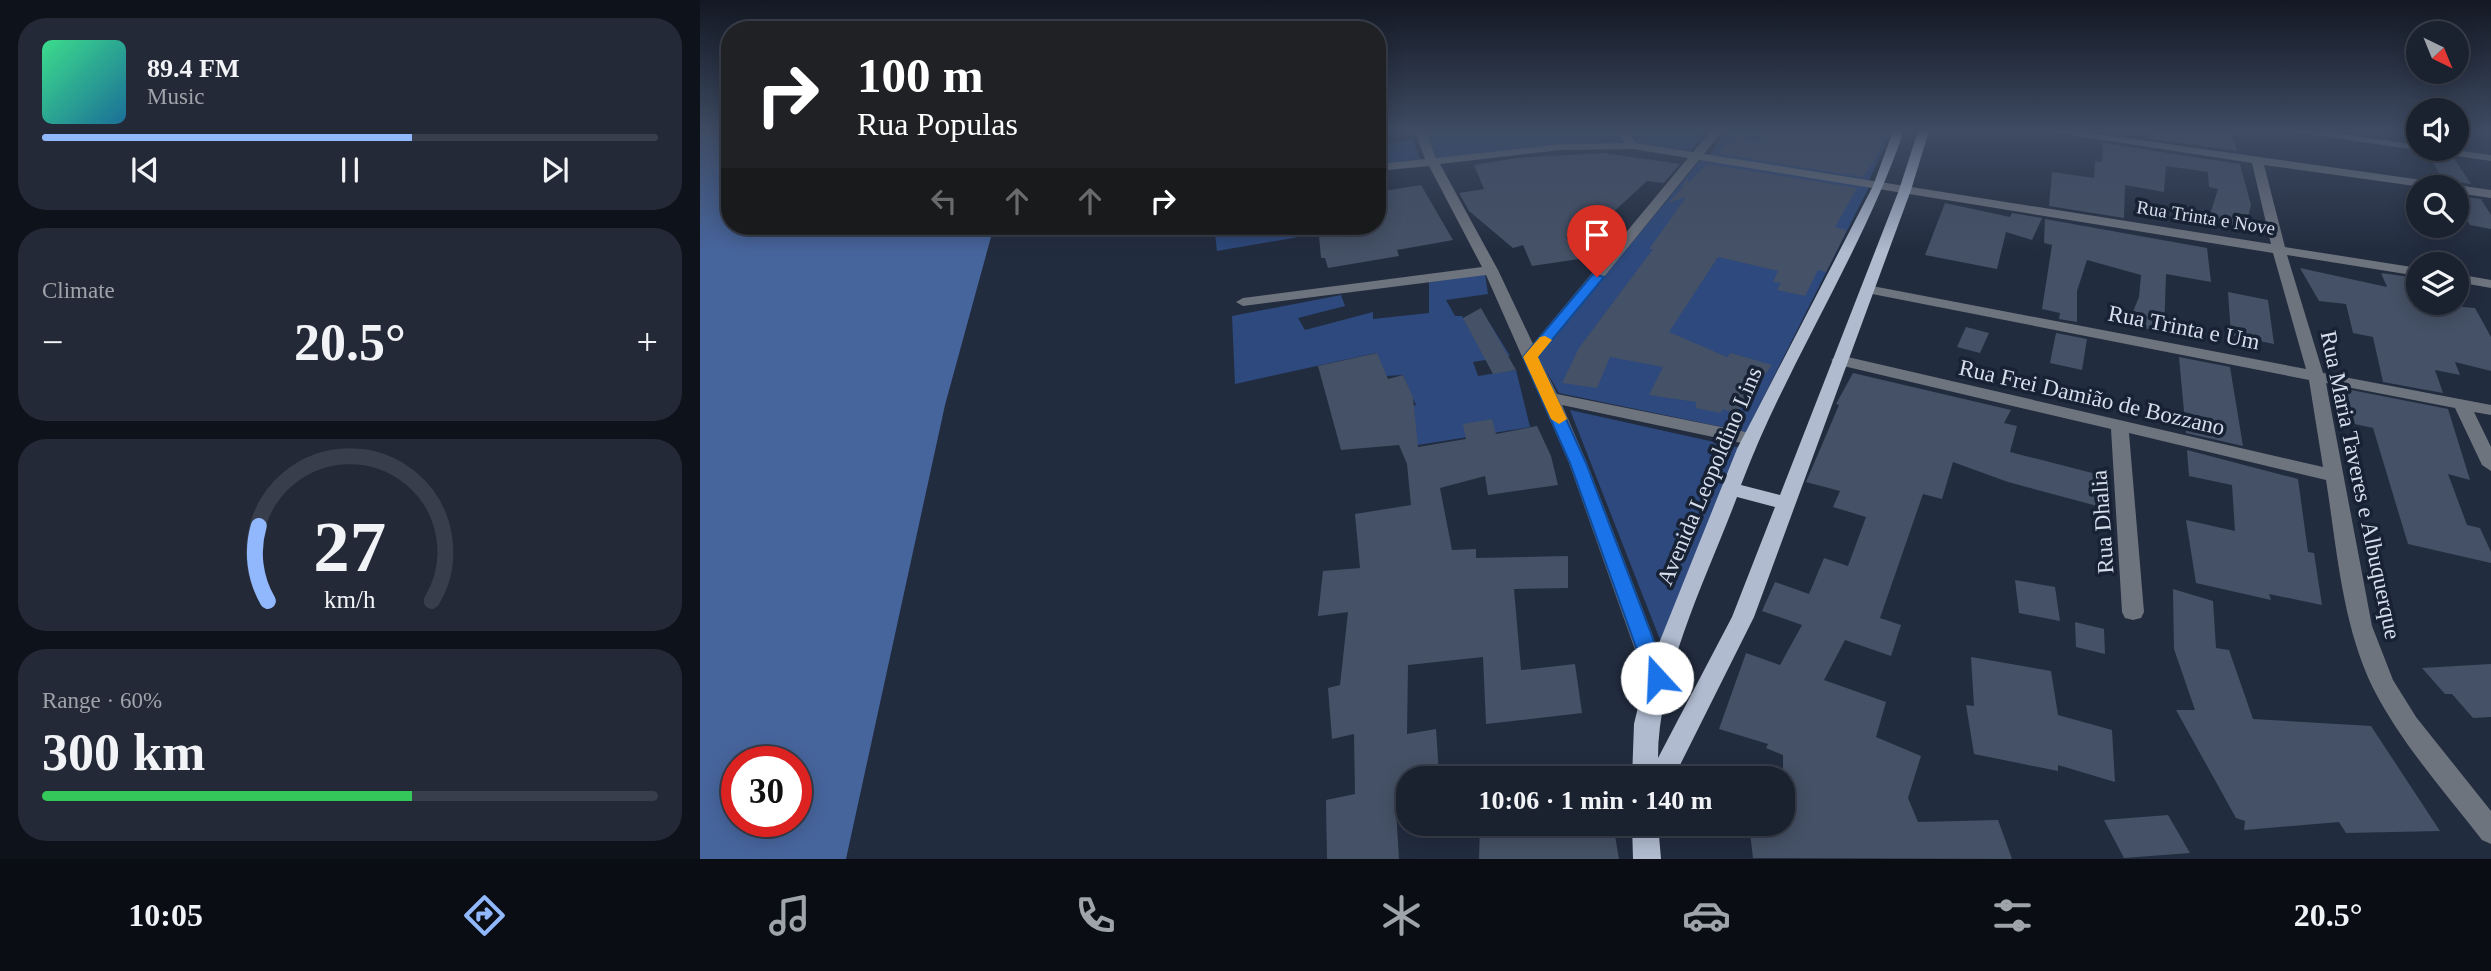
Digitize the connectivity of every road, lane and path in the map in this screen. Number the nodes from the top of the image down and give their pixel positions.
1 (1437, 171) edge
2 (1685, 171) edge
3 (1785, 171) edge
4 (1884, 171) edge
5 (1911, 171) edge
6 (2261, 171) edge
7 (2339, 171) edge
8 (2406, 181) edge
9 (1879, 186) junction
10 (1905, 190) junction
11 (2469, 191) edge
12 (2491, 194) edge
13 (2278, 247) junction
14 (1491, 270) junction
15 (2406, 270) edge
16 (2469, 280) edge
17 (2491, 284) edge
18 (1867, 289) junction
19 (1243, 302) dead end
20 (1531, 357) junction
21 (1839, 360) junction
22 (2316, 376) junction
23 (1550, 398) junction
24 (2462, 405) junction
25 (2491, 410) edge
26 (2120, 428) junction
27 (1751, 439) junction
28 (2491, 465) edge
29 (2334, 476) junction
30 (1731, 489) junction
31 (1785, 503) junction
32 (2133, 612) dead end
33 (1657, 678) junction
34 (1645, 766) edge
35 (1667, 766) edge
36 (2491, 831) edge
37 (1646, 836) edge
38 (1647, 859) edge

1 - 14 street
2 - 20 street
3 - 9 street, Rua Trinta e Nove
4 - 9 main road, Avenida Leopoldino Lins
5 - 10 main road
6 - 13 street, Rua Maria Taveres e Albuquerque
7 - 8 street
9 - 10 street, Rua Trinta e Nove
9 - 27 main road, Avenida Leopoldino Lins
10 - 13 street, Rua Trinta e Nove
10 - 18 main road
11 - 12 street
13 - 15 street, Rua Trinta e Nove
13 - 22 street, Rua Maria Taveres e Albuquerque
14 - 19 street
14 - 20 street
16 - 17 street
18 - 21 main road
18 - 22 street, Rua Trinta e Um
20 - 23 street
21 - 26 street, Rua Frei Damião de Bozzano
21 - 31 main road
22 - 24 street, Rua Trinta e Um
22 - 29 street, Rua Maria Taveres e Albuquerque
23 - 27 street
23 - 33 street
24 - 25 street, Rua Trinta e Um
24 - 28 street
26 - 29 street, Rua Frei Damião de Bozzano
26 - 32 street, Rua Dhalia
27 - 30 main road, Avenida Leopoldino Lins
29 - 36 street, Rua Maria Taveres e Albuquerque
30 - 31 main road
30 - 33 main road, Avenida Leopoldino Lins
31 - 35 main road
33 - 34 main road, Avenida Leopoldino Lins
37 - 38 main road

